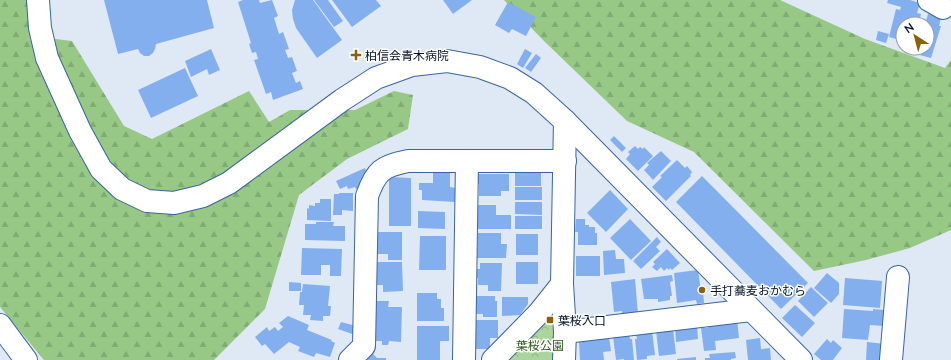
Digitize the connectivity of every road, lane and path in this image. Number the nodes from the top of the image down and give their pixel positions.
1 (38, 0) edge
2 (565, 121) junction
3 (467, 161) junction
4 (565, 161) junction
5 (898, 277) dead end
6 (562, 284) junction
7 (751, 310) junction
8 (0, 325) edge
9 (565, 332) junction
10 (26, 360) edge
11 (350, 360) edge
12 (464, 360) edge
13 (493, 360) edge
14 (564, 360) edge
15 (801, 360) edge
16 (891, 360) edge

1 - 2 street
2 - 4 street
2 - 7 street
3 - 4 street
3 - 11 street
3 - 12 street
4 - 6 street
5 - 16 street
6 - 9 street
6 - 13 street
7 - 9 street
7 - 15 street
8 - 10 street
9 - 14 street

